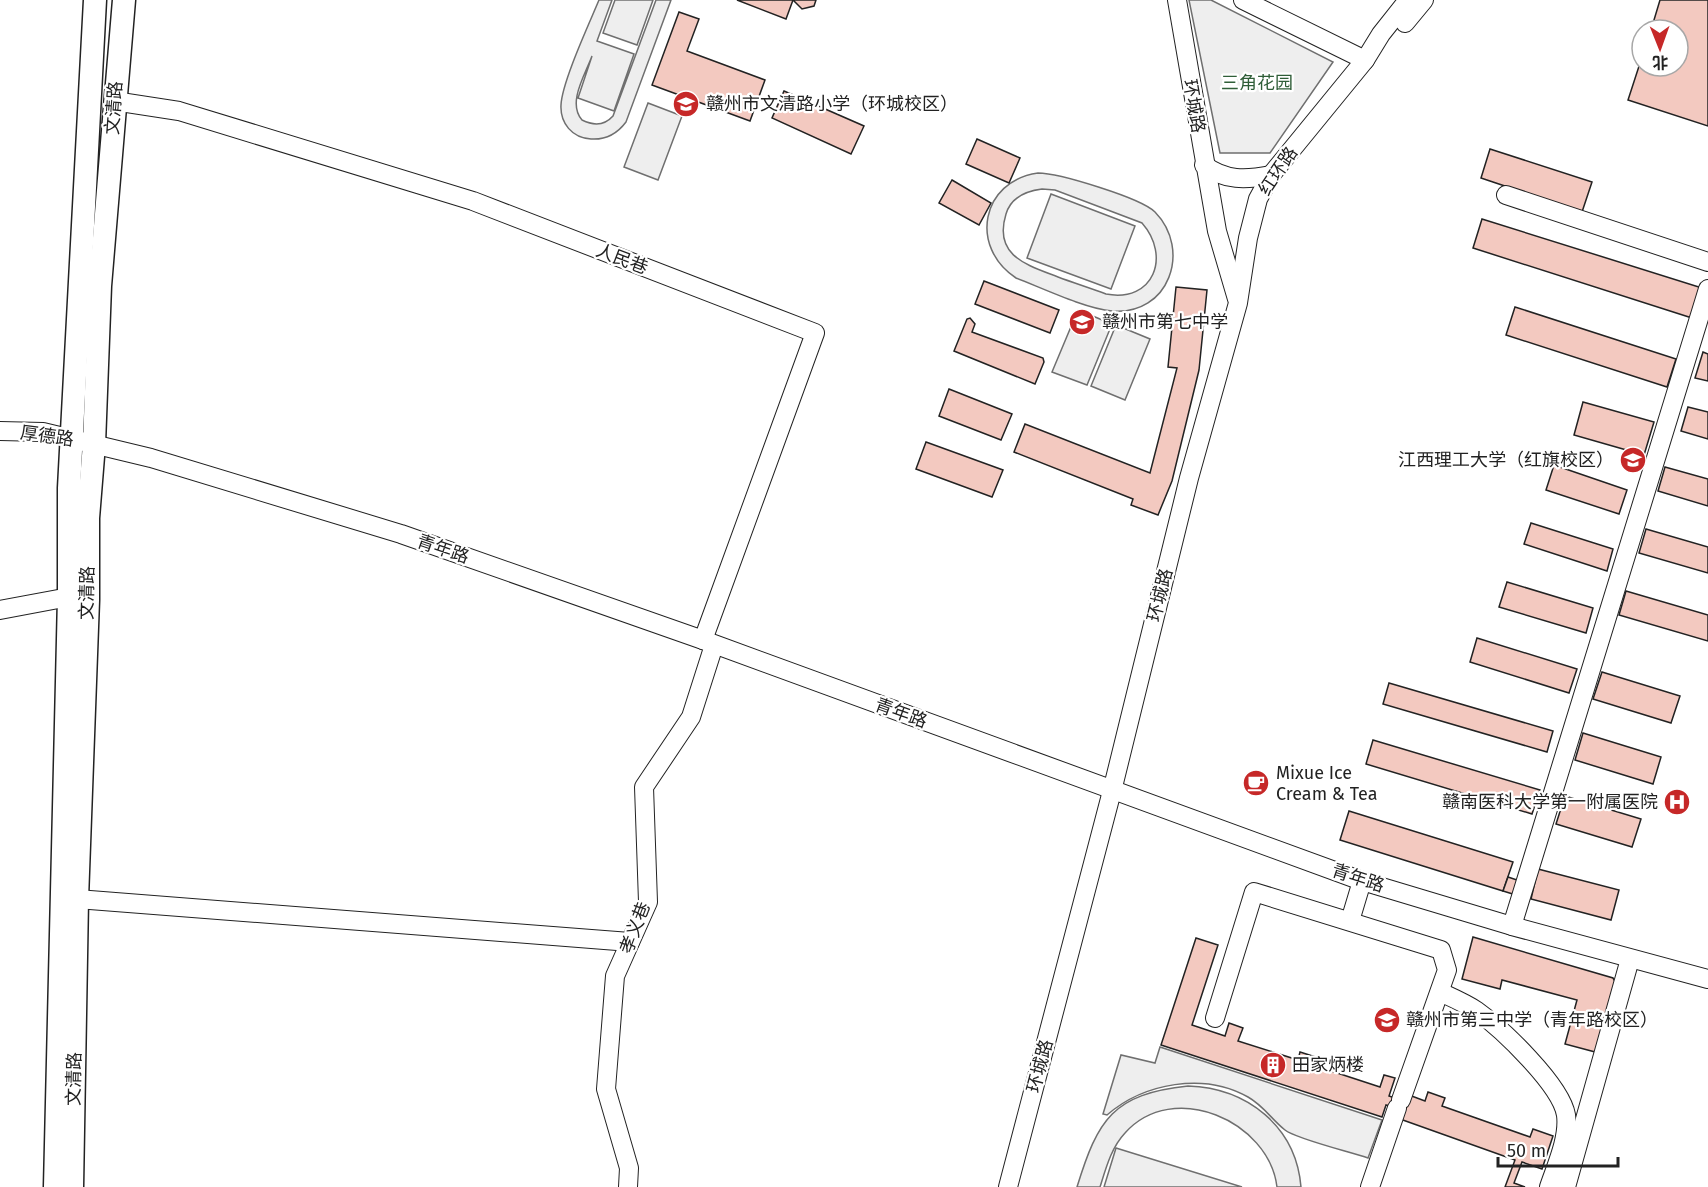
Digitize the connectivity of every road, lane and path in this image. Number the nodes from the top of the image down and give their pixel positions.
1 (95, 0) edge
2 (124, 0) edge
3 (1177, 0) edge
4 (1243, 0) edge
5 (1408, 0) edge
6 (1424, 0) edge
7 (1365, 60) junction
8 (114, 101) junction
9 (1204, 165) junction
10 (1271, 175) junction
11 (1506, 195) dead end
12 (1708, 262) edge
13 (1708, 289) edge
14 (1238, 303) junction
15 (0, 431) edge
16 (83, 441) junction
17 (69, 597) junction
18 (0, 610) edge
19 (708, 643) junction
20 (1112, 791) junction
21 (1362, 881) junction
22 (77, 899) junction
23 (1350, 921) junction
24 (1512, 926) junction
25 (630, 942) junction
26 (1630, 959) junction
27 (1708, 979) edge
28 (1440, 992) junction
29 (1215, 1018) dead end
30 (55, 1187) edge
31 (72, 1187) edge
32 (628, 1187) edge
33 (1008, 1187) edge
34 (1370, 1187) edge
35 (1549, 1187) edge
36 (1566, 1187) edge

1 - 16 main road, 文清路
2 - 8 main road, 文清路
3 - 9 street, 环城路
4 - 7 street
5 - 7 street, 红环路
6 - 7 street, 红环路
7 - 10 street, 红环路
8 - 16 main road, 文清路
8 - 19 street, 人民巷
9 - 10 street
9 - 14 street, 环城路
10 - 14 street, 红环路
11 - 12 street
13 - 24 street
14 - 20 street, 环城路
15 - 16 street, 厚德路
16 - 17 main road, 文清路
16 - 19 street, 青年路
16 - 22 main road, 文清路
17 - 18 street
17 - 30 main road, 文清路
19 - 20 street, 青年路
19 - 25 street, 孝义巷
20 - 21 street, 青年路
20 - 33 street, 环城路
21 - 23 street
21 - 24 street, 青年路
22 - 25 street
22 - 31 main road, 文清路
23 - 28 street
23 - 29 street
24 - 26 street, 青年路
25 - 32 street, 孝义巷
26 - 27 street, 青年路
26 - 36 street
28 - 34 street
28 - 35 street

